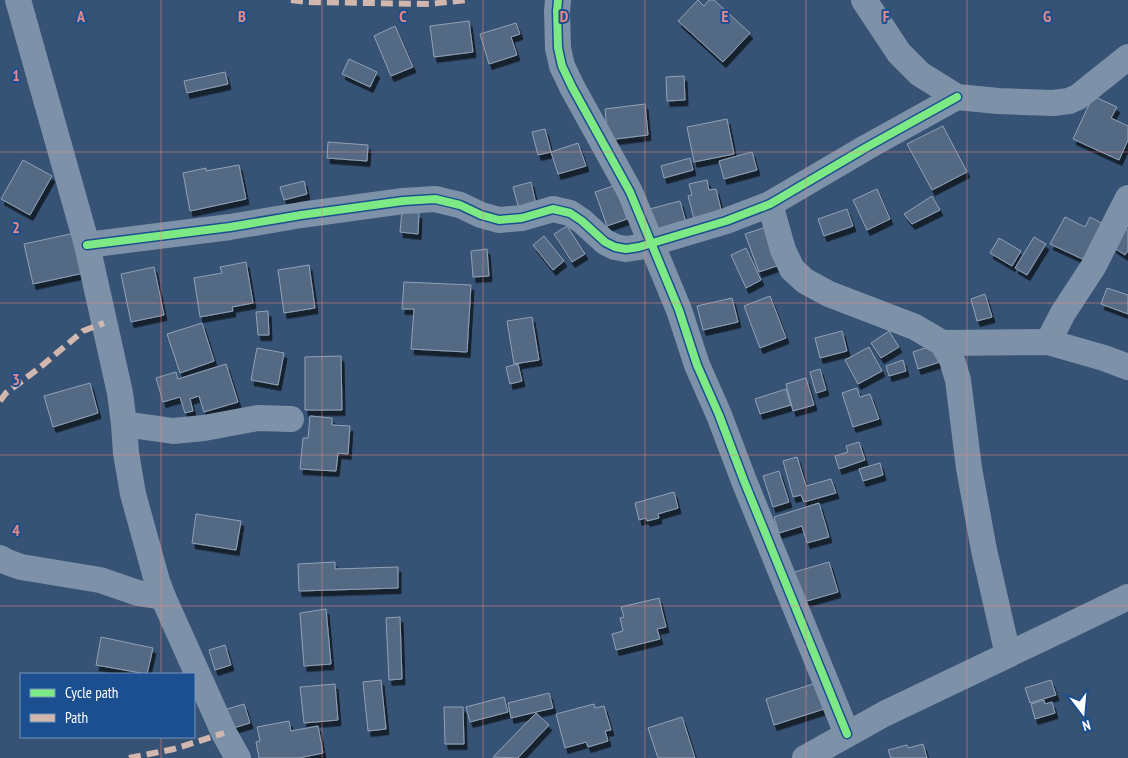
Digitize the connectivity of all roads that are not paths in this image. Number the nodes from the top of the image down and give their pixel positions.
1 (18, 0) edge
2 (558, 0) edge
3 (864, 0) edge
4 (1128, 57) edge
5 (957, 97) junction
6 (1128, 198) edge
7 (770, 204) junction
8 (651, 243) junction
9 (87, 245) junction
10 (1048, 342) junction
11 (942, 343) junction
12 (1128, 367) edge
13 (290, 419) dead end
14 (124, 424) junction
15 (0, 558) edge
16 (163, 597) junction
17 (1128, 597) edge
18 (1008, 655) junction
19 (847, 734) junction
20 (238, 758) edge
21 (805, 758) edge

1 - 9 street
2 - 8 street
3 - 5 street
4 - 5 street
5 - 7 street
6 - 10 street
7 - 8 street
7 - 11 street
8 - 9 street
8 - 19 street
9 - 14 street
10 - 11 street
10 - 12 street
11 - 18 street
13 - 14 street
14 - 16 street
15 - 16 street
16 - 20 street
17 - 18 street
18 - 19 street
19 - 21 street

